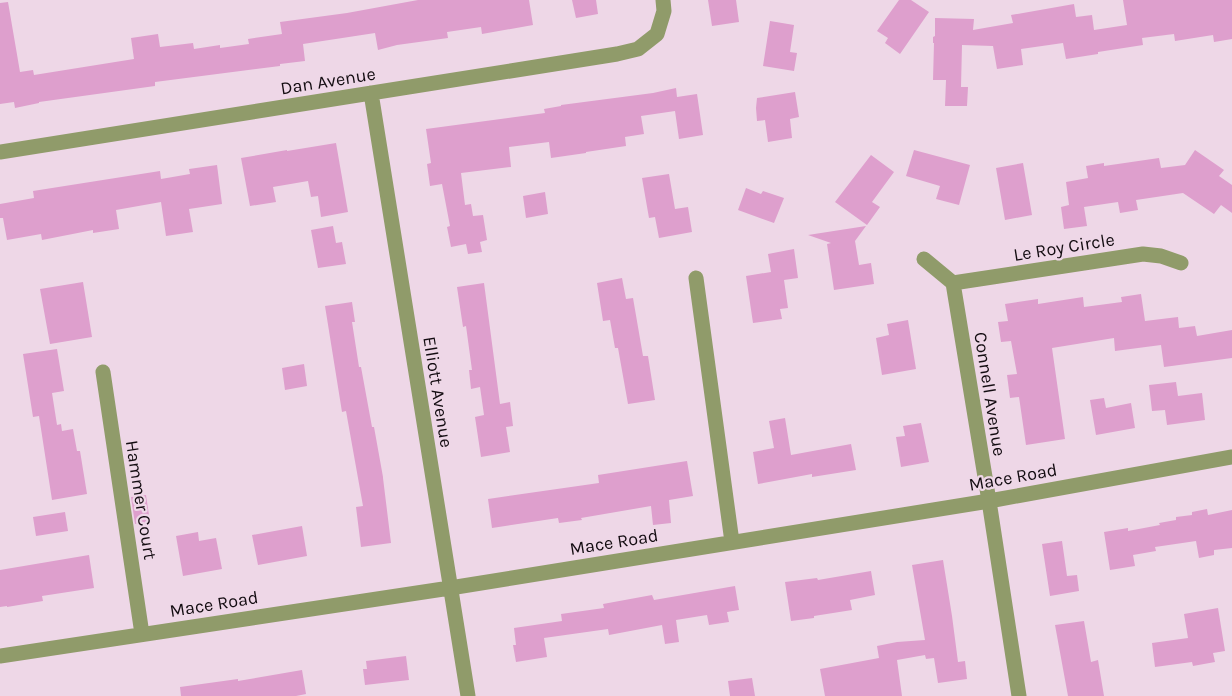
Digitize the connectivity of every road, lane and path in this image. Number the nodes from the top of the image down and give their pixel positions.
1 (663, 0) edge
2 (371, 93) junction
3 (0, 152) edge
4 (924, 260) dead end
5 (1180, 263) dead end
6 (696, 278) dead end
7 (953, 284) junction
8 (103, 372) dead end
9 (1232, 457) edge
10 (989, 501) junction
11 (732, 542) junction
12 (450, 588) junction
13 (142, 634) junction
14 (0, 656) edge
15 (468, 696) edge
16 (1019, 696) edge

1 - 2 street, Dan Avenue
2 - 3 street, Dan Avenue
2 - 12 street, Elliott Avenue
4 - 7 street
5 - 7 street, Le Roy Circle
6 - 11 street
7 - 10 street, Connell Avenue
8 - 13 street, Hammer Court
9 - 10 street, Mace Road
10 - 11 street, Mace Road
10 - 16 street, Connell Avenue
11 - 12 street, Mace Road
12 - 13 street, Mace Road
12 - 15 street, Elliott Avenue
13 - 14 street, Mace Road

